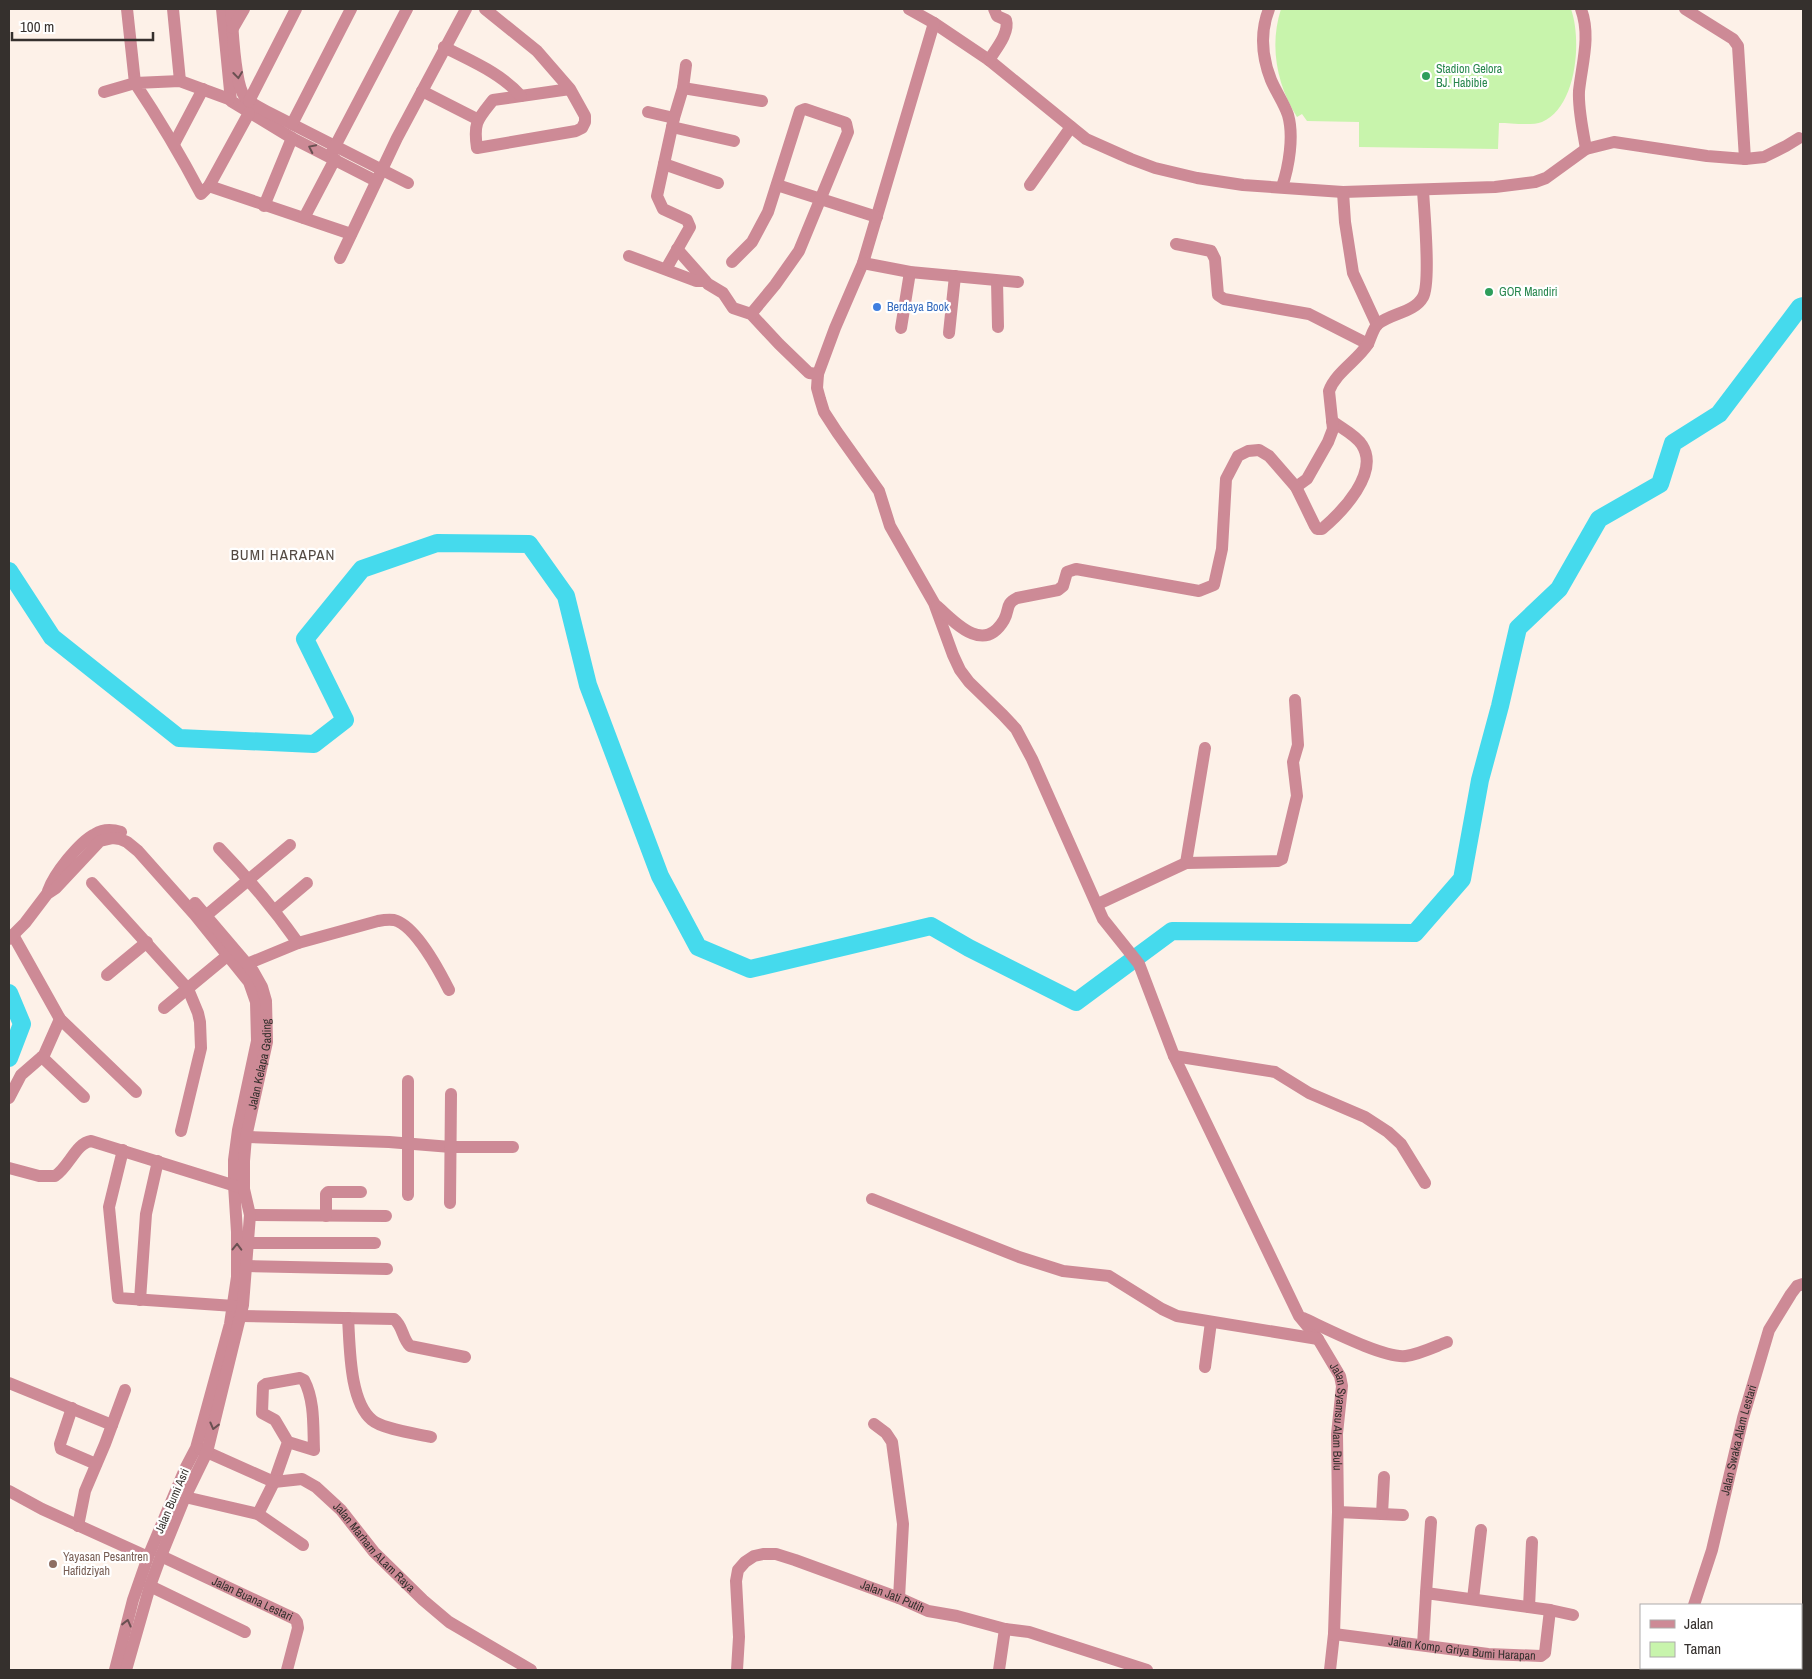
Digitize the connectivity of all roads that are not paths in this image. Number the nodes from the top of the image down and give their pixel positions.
1 (127, 9) edge
2 (173, 9) edge
3 (222, 9) edge
4 (232, 9) edge
5 (244, 9) edge
6 (296, 9) edge
7 (351, 9) edge
8 (407, 9) edge
9 (466, 9) edge
10 (485, 9) edge
11 (909, 9) edge
12 (994, 9) edge
13 (1269, 9) edge
14 (1581, 9) edge
15 (1684, 9) edge
16 (934, 23) junction
17 (233, 28) junction
18 (444, 47) junction
19 (989, 60) junction
20 (686, 64) dead end
21 (180, 81) junction
22 (135, 83) junction
23 (683, 88) junction
24 (203, 89) junction
25 (570, 89) junction
26 (422, 91) junction
27 (104, 92) dead end
28 (521, 96) junction
29 (229, 98) junction
30 (762, 101) dead end
31 (249, 107) junction
32 (648, 112) dead end
33 (477, 119) junction
34 (673, 123) junction
35 (292, 124) junction
36 (1071, 127) junction
37 (292, 138) junction
38 (1799, 138) dead end
39 (734, 142) dead end
40 (174, 144) junction
41 (1586, 149) junction
42 (333, 154) junction
43 (1745, 160) junction
44 (664, 164) junction
45 (378, 176) junction
46 (408, 183) dead end
47 (718, 183) dead end
48 (777, 185) junction
49 (1030, 185) dead end
50 (209, 186) junction
51 (1282, 187) junction
52 (1423, 190) junction
53 (1344, 192) junction
54 (820, 198) junction
55 (264, 206) junction
56 (877, 217) junction
57 (304, 218) junction
58 (351, 234) junction
59 (1176, 244) dead end
60 (677, 249) junction
61 (629, 256) dead end
62 (340, 258) dead end
63 (732, 262) dead end
64 (863, 263) junction
65 (666, 269) junction
66 (910, 272) junction
67 (955, 276) junction
68 (704, 281) junction
69 (997, 281) junction
70 (1018, 282) dead end
71 (751, 314) junction
72 (1377, 324) junction
73 (998, 326) dead end
74 (901, 328) dead end
75 (950, 332) dead end
76 (1368, 344) junction
77 (818, 374) junction
78 (1332, 420) junction
79 (1296, 487) junction
80 (934, 603) junction
81 (1295, 700) dead end
82 (1205, 748) dead end
83 (290, 845) dead end
84 (218, 848) dead end
85 (1186, 863) junction
86 (249, 879) junction
87 (92, 883) dead end
88 (307, 883) dead end
89 (1098, 904) junction
90 (275, 910) junction
91 (203, 918) junction
92 (11, 937) edge
93 (146, 942) junction
94 (298, 943) junction
95 (232, 952) junction
96 (247, 964) junction
97 (107, 975) dead end
98 (188, 989) junction
99 (449, 990) dead end
100 (164, 1008) dead end
101 (60, 1019) junction
102 (262, 1042) junction
103 (1174, 1056) junction
104 (42, 1057) junction
105 (408, 1081) dead end
106 (136, 1092) dead end
107 (451, 1094) dead end
108 (84, 1097) dead end
109 (9, 1098) edge
110 (181, 1131) dead end
111 (246, 1137) junction
112 (408, 1143) junction
113 (451, 1147) junction
114 (513, 1147) dead end
115 (123, 1150) junction
116 (158, 1161) junction
117 (9, 1168) edge
118 (1425, 1183) dead end
119 (239, 1187) junction
120 (361, 1192) dead end
121 (408, 1195) dead end
122 (872, 1199) dead end
123 (450, 1203) dead end
124 (250, 1215) junction
125 (326, 1216) junction
126 (386, 1216) dead end
127 (248, 1243) junction
128 (375, 1243) dead end
129 (246, 1266) junction
130 (387, 1269) dead end
131 (1803, 1284) edge
132 (140, 1300) junction
133 (238, 1311) junction
134 (1299, 1316) junction
135 (348, 1318) junction
136 (1211, 1322) junction
137 (1318, 1339) junction
138 (1447, 1342) dead end
139 (465, 1357) dead end
140 (1205, 1367) dead end
141 (9, 1383) edge
142 (125, 1390) dead end
143 (72, 1408) junction
144 (874, 1424) dead end
145 (112, 1425) junction
146 (431, 1438) dead end
147 (288, 1442) junction
148 (202, 1450) junction
149 (96, 1464) junction
150 (1384, 1478) dead end
151 (274, 1482) junction
152 (9, 1491) edge
153 (185, 1497) junction
154 (1338, 1512) junction
155 (258, 1514) junction
156 (1382, 1514) junction
157 (1404, 1515) dead end
158 (1431, 1522) dead end
159 (78, 1526) junction
160 (1481, 1530) dead end
161 (1532, 1542) dead end
162 (303, 1544) dead end
163 (154, 1557) junction
164 (150, 1586) junction
165 (1426, 1593) junction
166 (899, 1598) junction
167 (1473, 1599) junction
168 (1694, 1604) edge
169 (1529, 1607) junction
170 (1550, 1610) junction
171 (1573, 1615) dead end
172 (1005, 1629) junction
173 (245, 1632) dead end
174 (1334, 1634) junction
175 (1423, 1645) junction
176 (115, 1670) edge
177 (126, 1670) edge
178 (287, 1670) edge
179 (529, 1670) edge
180 (737, 1670) edge
181 (999, 1670) edge
182 (1147, 1670) edge
183 (1330, 1670) edge

1 - 22 street
2 - 21 street
3 - 29 street
4 - 17 street
5 - 17 street
6 - 31 street
7 - 35 street
8 - 42 street
9 - 18 street
10 - 25 street
11 - 16 street
12 - 19 street
13 - 51 street
14 - 41 street
15 - 43 street
16 - 19 street
16 - 56 street
17 -> 31 street
18 - 26 street
18 - 28 street
19 - 36 street
20 - 23 street
21 - 22 street
21 - 24 street
22 - 27 street
22 - 40 street
23 - 30 street
23 - 34 street
24 - 29 street
24 - 40 street
25 - 28 street
25 - 33 street
26 - 33 street
26 - 45 street
28 - 33 street
29 - 31 street
31 - 35 street
31 - 37 street
31 - 50 street
32 - 34 street
34 - 39 street
34 - 44 street
35 - 42 street
36 - 49 street
36 - 51 street
42 -> 37 street
37 - 55 street
38 - 43 street
40 - 50 street
41 - 43 street
41 - 52 street
42 - 45 street
42 - 57 street
44 - 47 street
44 - 60 street
45 - 46 street
45 - 58 street
48 - 54 street
48 - 54 street
48 - 63 street
50 - 55 street
51 - 53 street
52 - 53 street
52 - 72 street
53 - 72 street
54 - 56 street
54 - 71 street
55 - 57 street
56 - 64 street
57 - 58 street
58 - 62 street
59 - 76 street
60 - 65 street
60 - 68 street
61 - 65 street
64 - 66 street
64 - 77 street
65 - 68 street
66 - 67 street
66 - 74 street
67 - 69 street
67 - 75 street
68 - 71 street
69 - 70 street
69 - 73 street
71 - 77 street
72 - 76 street
76 - 78 street
77 - 80 street
78 - 79 street
78 - 79 street
79 - 80 street
80 - 89 street, Jalan Syamsu Alam Bulu
81 - 85 street
82 - 85 street
83 - 86 street
84 - 86 street
85 - 89 street
86 - 90 street
86 - 91 street
87 - 93 street
88 - 90 street
89 - 103 street, Jalan Syamsu Alam Bulu
90 - 94 street
91 - 92 street, Jalan Kelapa Gading
91 - 95 street, Jalan Kelapa Gading
92 - 101 street
93 - 97 street
93 - 98 street
94 - 96 street
94 - 99 street
95 - 96 street, Jalan Kelapa Gading
95 - 98 street
95 - 102 street, Jalan Kelapa Gading
96 - 102 street, Jalan Kelapa Gading
98 - 100 street
98 - 110 street
101 - 104 street
101 - 106 street
102 - 111 street, Jalan Kelapa Gading
102 - 119 street, Jalan Kelapa Gading
103 - 118 street
103 - 134 street, Jalan Syamsu Alam Bulu
104 - 108 street
104 - 109 street
105 - 112 street
107 - 113 street
111 - 112 street
111 - 119 street, Jalan Kelapa Gading
112 - 113 street
112 - 121 street
113 - 114 street
113 - 123 street
115 - 116 street
115 - 117 street
115 - 132 street
116 - 119 street
116 - 132 street
119 - 124 street, Jalan Kelapa Gading
133 -> 119 street, Jalan Kelapa Gading
120 - 125 street
122 - 136 street
124 - 125 street
124 - 127 street, Jalan Kelapa Gading
125 - 126 street
127 - 128 street
127 - 129 street, Jalan Kelapa Gading
129 - 130 street
129 - 133 street, Jalan Kelapa Gading
131 - 168 street, Jalan Swaka Alam Lestari
132 - 133 street
133 - 135 street
133 - 148 street, Jalan Kelapa Gading
134 - 137 street, Jalan Syamsu Alam Bulu
134 - 138 street
135 - 139 street
135 - 146 street
136 - 137 street
136 - 140 street
137 - 154 street, Jalan Syamsu Alam Bulu
141 - 143 street
142 - 145 street
143 - 145 street
143 - 149 street
144 - 166 street
145 - 149 street
147 - 147 street
147 - 151 street
148 - 151 street
148 - 153 street, Jalan Bumi Asri
148 - 163 street, Jalan Bumi Asri
149 - 159 street
150 - 156 street
151 - 155 street
151 - 179 street, Jalan Marham ALam Raya
152 - 159 street, Jalan Buana Lestari
153 - 155 street
153 - 163 street, Jalan Bumi Asri
154 - 156 street
154 - 174 street, Jalan Syamsu Alam Bulu
155 - 162 street
156 - 157 street
158 - 165 street
159 - 163 street, Jalan Buana Lestari
160 - 167 street
161 - 169 street
163 - 164 street, Jalan Bumi Asri
176 -> 163 street, Jalan Bumi Asri
163 - 178 street, Jalan Buana Lestari
164 - 173 street
164 - 177 street, Jalan Bumi Asri
165 - 167 street
165 - 175 street
166 - 172 street, Jalan Jati Putih
166 - 180 street, Jalan Jati Putih
167 - 169 street
169 - 170 street
170 - 171 street
170 - 175 street, Jalan Komp. Griya Bumi Harapan
172 - 181 street
172 - 182 street, Jalan Jati Putih
174 - 175 street, Jalan Komp. Griya Bumi Harapan
174 - 183 street, Jalan Syamsu Alam Bulu

